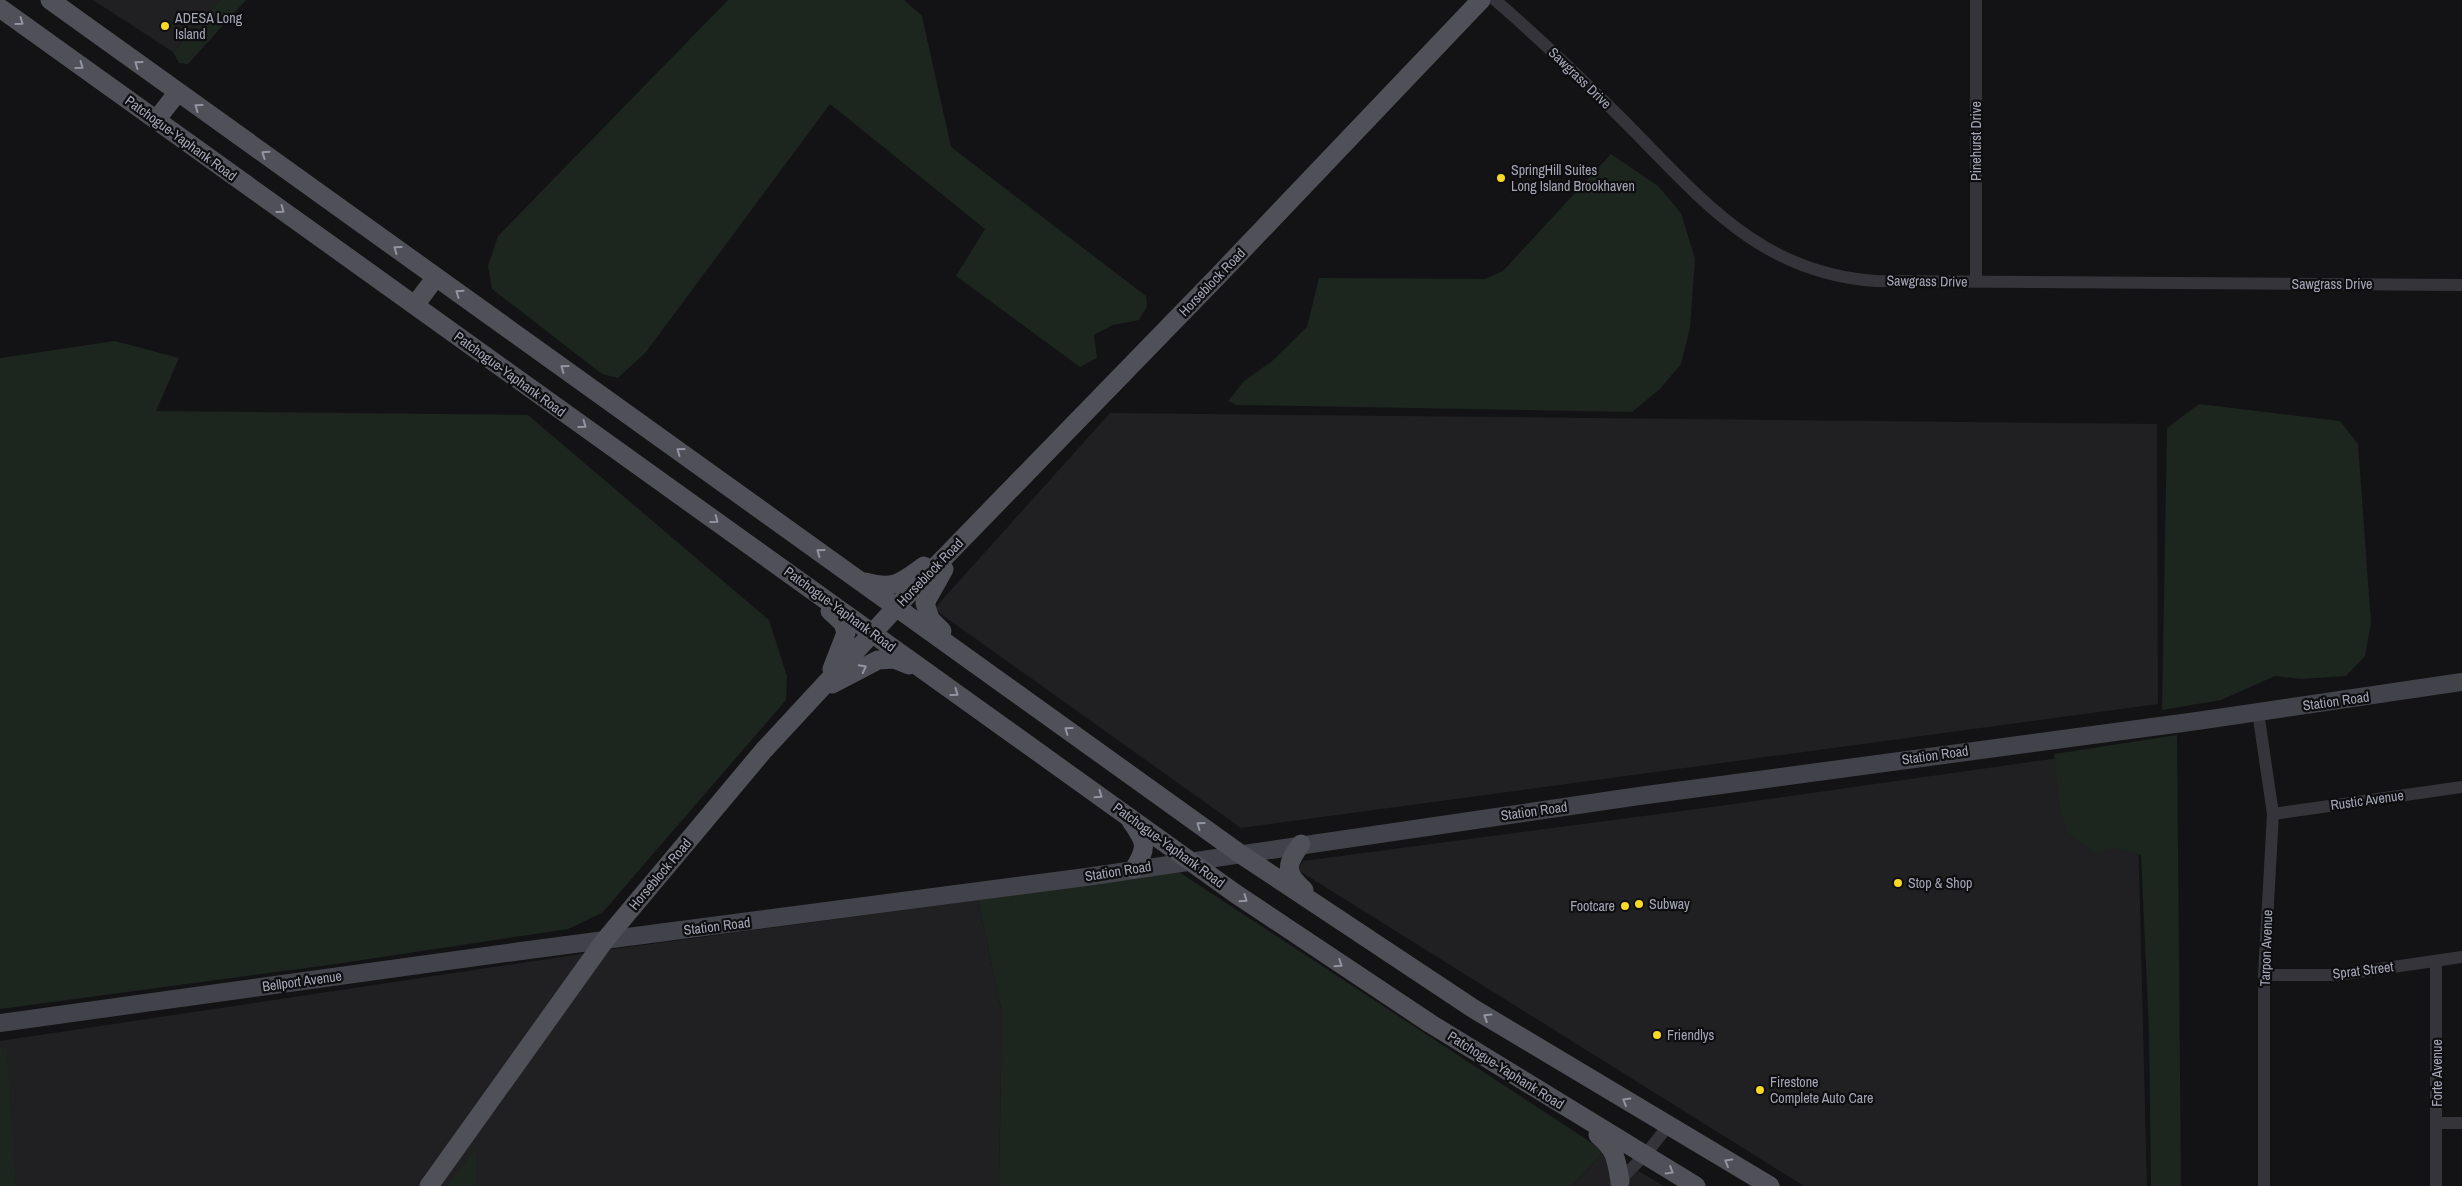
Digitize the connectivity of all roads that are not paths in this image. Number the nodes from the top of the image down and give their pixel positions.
1 (50, 0) edge
2 (1481, 0) edge
3 (1496, 0) edge
4 (1976, 0) edge
5 (0, 8) edge
6 (178, 92) junction
7 (156, 120) junction
8 (436, 277) junction
9 (1976, 282) junction
10 (2462, 285) edge
11 (415, 305) junction
12 (963, 538) junction
13 (859, 580) junction
14 (803, 583) junction
15 (897, 607) junction
16 (874, 633) junction
17 (970, 660) junction
18 (928, 673) junction
19 (2462, 682) edge
20 (822, 688) junction
21 (2258, 712) junction
22 (2462, 787) edge
23 (1126, 814) junction
24 (2272, 814) junction
25 (1301, 844) junction
26 (1239, 853) junction
27 (1190, 861) junction
28 (1134, 869) junction
29 (1339, 921) junction
30 (605, 940) junction
31 (2462, 957) edge
32 (2436, 961) junction
33 (2264, 975) junction
34 (0, 1023) edge
35 (1563, 1105) junction
36 (2462, 1123) edge
37 (2437, 1124) junction
38 (1668, 1126) junction
39 (1645, 1155) junction
40 (1617, 1183) edge
41 (428, 1186) edge
42 (1696, 1186) edge
43 (1770, 1186) edge
44 (2264, 1186) edge
45 (2436, 1186) edge

6 -> 1 main road
2 - 12 main road, Horseblock Road
3 - 9 street, Sawgrass Drive
4 - 9 street, Pinehurst Drive
5 -> 7 main road, Patchogue-Yaphank Road
6 - 7 main road
8 -> 6 main road
7 -> 11 main road, Patchogue-Yaphank Road
8 - 11 main road
13 -> 8 main road
9 - 10 street, Sawgrass Drive
11 -> 14 main road, Patchogue-Yaphank Road
12 - 13 main road
12 - 15 main road, Horseblock Road
12 - 17 main road
13 - 15 main road
14 - 16 main road, Patchogue-Yaphank Road
14 - 20 main road
15 - 16 main road, Horseblock Road
15 - 17 main road
16 - 18 main road, Patchogue-Yaphank Road
16 - 20 main road, Horseblock Road
26 -> 17 main road
20 -> 18 main road
18 -> 23 main road, Patchogue-Yaphank Road
19 - 21 main road, Station Road
20 - 30 main road, Horseblock Road
21 - 24 street, Tarpon Avenue
21 - 25 main road, Station Road
22 - 24 street, Rustic Avenue
23 - 27 main road, Patchogue-Yaphank Road
23 - 28 main road
24 - 33 street, Tarpon Avenue
25 - 26 main road, Station Road
25 - 29 main road
26 - 27 main road, Station Road
26 - 29 main road
27 - 28 main road, Station Road
27 -> 35 main road, Patchogue-Yaphank Road
28 - 30 main road, Station Road
38 -> 29 main road
30 - 34 main road, Bellport Avenue
30 - 41 main road, Horseblock Road
31 - 32 street, Sprat Street
32 - 33 street, Sprat Street
32 - 37 street, Forte Avenue
33 - 44 street, Tarpon Avenue
35 - 39 main road, Patchogue-Yaphank Road
35 - 40 main road
36 - 37 street
37 - 45 street, Forte Avenue
38 - 39 street
43 -> 38 main road
39 - 40 street
39 -> 42 main road, Patchogue-Yaphank Road

